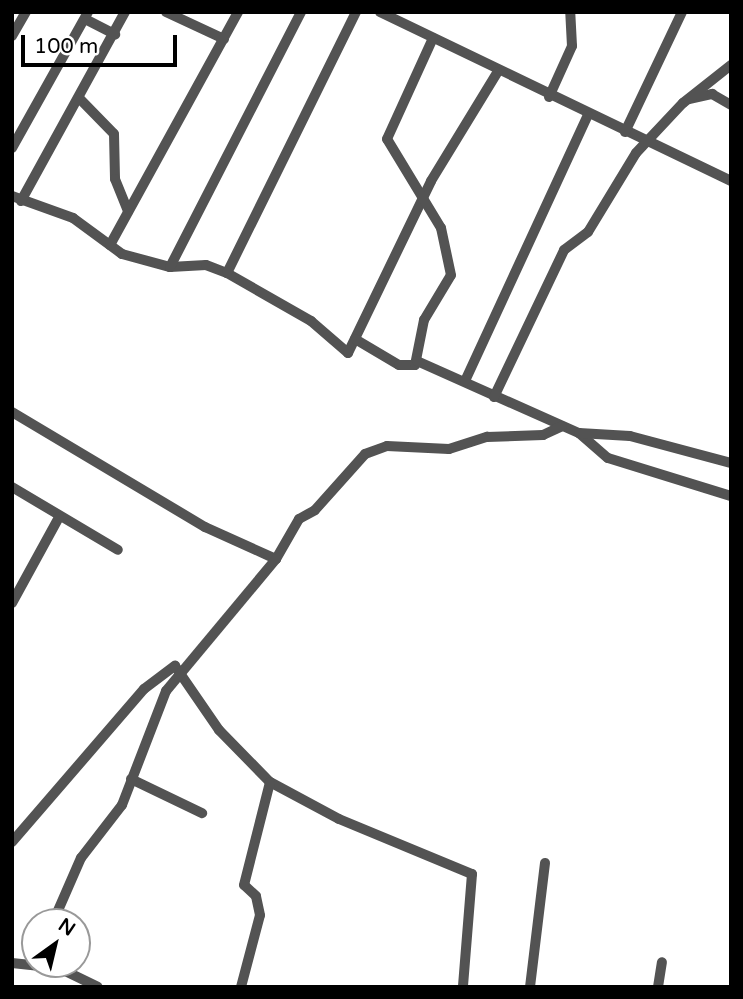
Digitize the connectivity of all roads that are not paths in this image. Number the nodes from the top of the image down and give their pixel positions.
1 (26, 12) edge
2 (125, 12) edge
3 (166, 12) edge
4 (238, 12) edge
5 (301, 12) edge
6 (356, 12) edge
7 (380, 12) edge
8 (570, 12) edge
9 (682, 12) edge
10 (87, 15) edge
11 (115, 34) junction
12 (12, 36) edge
13 (432, 38) junction
14 (224, 39) junction
15 (731, 65) edge
16 (497, 74) junction
17 (549, 97) junction
18 (79, 98) junction
19 (683, 103) junction
20 (731, 105) edge
21 (588, 115) junction
22 (625, 132) junction
23 (650, 145) junction
24 (12, 148) edge
25 (731, 181) edge
26 (17, 198) edge
27 (422, 198) junction
28 (128, 212) junction
29 (110, 245) junction
30 (170, 267) junction
31 (227, 274) junction
32 (355, 339) junction
33 (417, 361) junction
34 (465, 381) junction
35 (494, 397) junction
36 (12, 412) edge
37 (562, 426) junction
38 (579, 433) junction
39 (731, 463) edge
40 (12, 487) edge
41 (731, 496) edge
42 (59, 517) junction
43 (118, 550) dead end
44 (276, 559) junction
45 (12, 603) edge
46 (183, 670) junction
47 (131, 779) junction
48 (270, 782) junction
49 (202, 813) dead end
50 (12, 842) edge
51 (545, 863) dead end
52 (57, 908) edge
53 (662, 962) dead end
54 (75, 978) edge
55 (98, 987) edge
56 (241, 987) edge
57 (463, 987) edge
58 (530, 987) edge
59 (658, 987) edge

1 - 12 street
2 - 11 street
3 - 14 street
4 - 14 street
5 - 30 street
6 - 31 street
7 - 13 street
8 - 17 street
9 - 22 street
10 - 11 street
10 - 24 street
11 - 18 street
13 - 16 street
13 - 27 street
14 - 28 street
15 - 19 street
16 - 17 street
16 - 27 street
17 - 21 street
18 - 26 street
18 - 28 street
19 - 20 street
19 - 23 street
21 - 22 street
21 - 34 street
22 - 23 street
23 - 25 street
23 - 35 street
26 - 29 street
27 - 32 street
27 - 33 street
28 - 29 street
29 - 30 street
30 - 31 street
31 - 32 street
32 - 33 street
33 - 34 street
34 - 35 street
35 - 37 street
36 - 44 street
37 - 38 street
37 - 44 street
38 - 39 street
38 - 41 street
40 - 42 street
42 - 43 street
42 - 45 street
44 - 46 street
46 - 47 street
46 - 48 street
46 - 50 street
47 - 49 street
47 - 52 street
48 - 56 street
48 - 57 street
51 - 58 street
53 - 59 street
54 - 55 street

